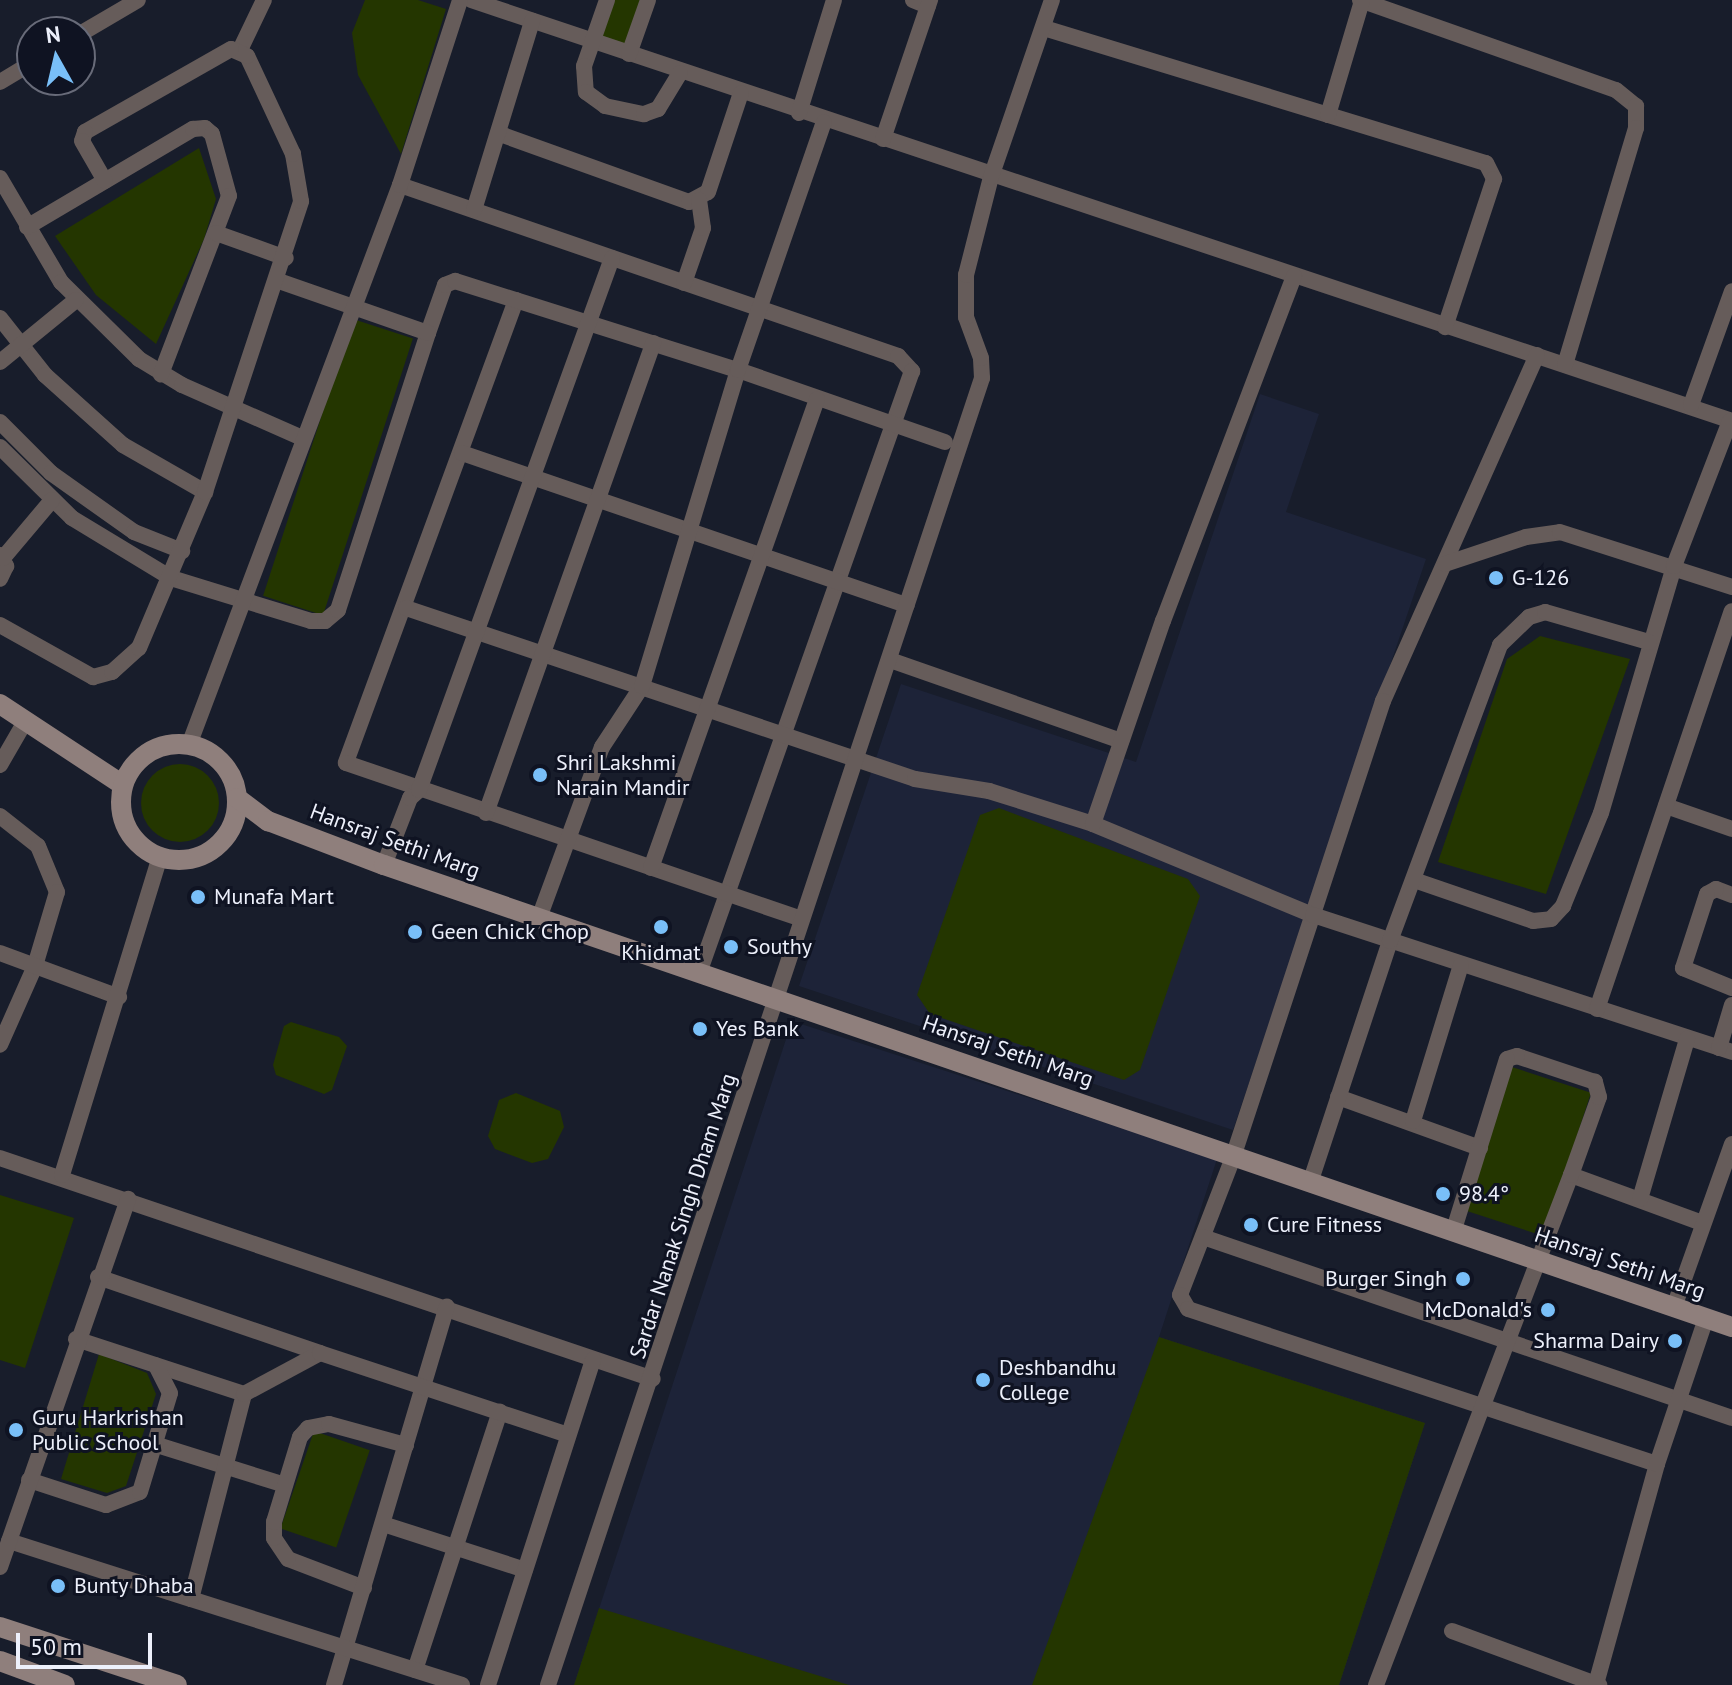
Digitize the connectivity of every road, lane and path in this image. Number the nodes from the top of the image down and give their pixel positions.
1 (264, 0) edge
2 (460, 0) edge
3 (471, 0) edge
4 (607, 0) edge
5 (648, 0) edge
6 (834, 0) edge
7 (1052, 0) edge
8 (1361, 0) edge
9 (135, 1) edge
10 (924, 2) edge
11 (532, 21) junction
12 (96, 24) edge
13 (1044, 28) junction
14 (593, 42) junction
15 (240, 50) junction
16 (629, 54) junction
17 (680, 73) junction
18 (741, 93) junction
19 (799, 113) junction
20 (1328, 115) junction
21 (824, 122) junction
22 (500, 134) junction
23 (883, 139) junction
24 (991, 177) junction
25 (0, 178) edge
26 (105, 181) junction
27 (400, 185) junction
28 (699, 200) junction
29 (474, 210) junction
30 (27, 227) junction
31 (216, 233) junction
32 (286, 258) junction
33 (612, 258) junction
34 (1294, 276) junction
35 (279, 281) junction
36 (684, 283) junction
37 (1732, 291) edge
38 (76, 300) junction
39 (516, 300) junction
40 (351, 306) junction
41 (759, 309) junction
42 (0, 318) edge
43 (589, 323) junction
44 (1445, 327) junction
45 (428, 333) junction
46 (653, 343) junction
47 (19, 346) junction
48 (1537, 355) junction
49 (0, 362) edge
50 (1565, 365) junction
51 (738, 370) junction
52 (161, 374) junction
53 (817, 400) junction
54 (1691, 405) junction
55 (234, 408) junction
56 (1731, 421) edge
57 (0, 422) edge
58 (895, 427) junction
59 (302, 438) junction
60 (945, 442) dead end
61 (0, 447) edge
62 (462, 453) junction
63 (531, 477) junction
64 (205, 492) junction
65 (596, 498) junction
66 (52, 500) junction
67 (689, 527) junction
68 (182, 551) junction
69 (761, 555) junction
70 (2, 557) edge
71 (1445, 564) junction
72 (1674, 566) junction
73 (171, 578) junction
74 (0, 579) edge
75 (838, 581) junction
76 (1732, 587) edge
77 (244, 603) junction
78 (907, 605) junction
79 (406, 608) junction
80 (1732, 611) edge
81 (0, 625) edge
82 (476, 632) junction
83 (1649, 642) junction
84 (544, 656) junction
85 (890, 660) junction
86 (642, 686) junction
87 (0, 704) edge
88 (707, 711) junction
89 (26, 720) junction
90 (783, 736) junction
91 (1121, 741) junction
92 (189, 745) junction
93 (859, 760) junction
94 (0, 765) edge
95 (123, 785) junction
96 (419, 790) junction
97 (237, 798) junction
98 (1666, 806) junction
99 (486, 813) junction
100 (0, 816) edge
101 (268, 821) junction
102 (1093, 824) junction
103 (1732, 829) edge
104 (230, 830) junction
105 (569, 841) junction
106 (160, 857) junction
107 (384, 865) junction
108 (651, 868) junction
109 (1414, 880) junction
110 (728, 894) junction
111 (1732, 895) edge
112 (1313, 915) junction
113 (539, 918) junction
114 (801, 919) junction
115 (1390, 941) junction
116 (0, 953) edge
117 (1461, 965) junction
118 (35, 966) junction
119 (699, 973) junction
120 (1732, 988) edge
121 (119, 997) junction
122 (776, 999) junction
123 (1732, 1005) edge
124 (1597, 1009) junction
125 (1687, 1039) junction
126 (0, 1045) edge
127 (1725, 1050) edge
128 (1338, 1097) junction
129 (1413, 1121) junction
130 (1732, 1144) edge
131 (1480, 1148) junction
132 (1234, 1155) junction
133 (0, 1158) edge
134 (62, 1175) junction
135 (1571, 1175) junction
136 (1311, 1180) junction
137 (128, 1199) junction
138 (1640, 1199) junction
139 (1702, 1223) junction
140 (1453, 1232) junction
141 (1203, 1237) junction
142 (1539, 1260) junction
143 (98, 1277) junction
144 (447, 1307) junction
145 (1674, 1307) junction
146 (1706, 1318) junction
147 (1732, 1327) edge
148 (1508, 1343) junction
149 (74, 1345) junction
150 (320, 1353) junction
151 (593, 1359) junction
152 (156, 1365) junction
153 (653, 1379) junction
154 (423, 1388) junction
155 (244, 1394) junction
156 (1676, 1401) junction
157 (1484, 1404) junction
158 (500, 1412) junction
159 (1732, 1418) edge
160 (568, 1435) junction
161 (154, 1444) junction
162 (406, 1445) junction
163 (1657, 1464) junction
164 (225, 1468) junction
165 (29, 1480) junction
166 (285, 1485) junction
167 (383, 1524) junction
168 (9, 1541) junction
169 (456, 1547) junction
170 (0, 1567) edge
171 (525, 1570) junction
172 (364, 1588) junction
173 (191, 1599) junction
174 (0, 1627) edge
175 (1452, 1631) dead end
176 (346, 1647) junction
177 (0, 1661) edge
178 (415, 1670) junction
179 (22, 1677) edge
180 (1589, 1683) edge
181 (65, 1685) edge
182 (177, 1685) edge
183 (334, 1685) edge
184 (462, 1685) edge
185 (488, 1685) edge
186 (548, 1685) edge
187 (1376, 1685) edge

1 - 15 street
2 - 27 street
3 - 11 street
4 - 14 street
5 - 16 street
6 - 19 street
7 - 13 street, Sardar Nanak Singh Dham Marg
8 - 20 street
8 - 50 street
9 - 12 street
10 - 23 street
11 - 14 street
11 - 22 street
13 - 20 street
13 - 24 street, Sardar Nanak Singh Dham Marg
14 - 16 street
14 - 17 street
15 - 26 street
15 - 32 street
16 - 17 street
17 - 18 street
18 - 19 street
18 - 28 street
19 - 21 street
20 - 44 street
21 - 23 street
21 - 41 street
22 - 28 street
22 - 29 street
23 - 24 street
24 - 34 street
24 - 78 street, Sardar Nanak Singh Dham Marg
25 - 30 street
26 - 30 street
26 - 31 street
27 - 29 street
27 - 40 street
28 - 36 street
29 - 33 street
30 - 38 street
31 - 32 street
31 - 52 street
32 - 35 street
33 - 36 street
33 - 43 street
34 - 44 street
34 - 91 street
35 - 40 street
35 - 55 street
36 - 41 street
37 - 54 street
38 - 47 street
38 - 52 street
39 - 43 street
39 - 45 street
39 - 62 street
40 - 45 street
40 - 59 street
41 - 51 street
41 - 58 street
42 - 47 street
43 - 46 street
43 - 63 street
44 - 48 street
45 - 77 street
46 - 51 street
46 - 65 street
47 - 49 street
47 - 64 street
48 - 50 street
48 - 71 street
50 - 54 street
51 - 53 street
51 - 67 street
52 - 55 street
53 - 58 street
53 - 69 street
54 - 56 street
55 - 59 street
55 - 64 street
56 - 72 street
57 - 68 street
58 - 60 street
58 - 75 street
59 - 77 street
61 - 66 street
62 - 63 street
62 - 79 street
63 - 65 street
63 - 82 street
64 - 68 street
65 - 67 street
65 - 84 street
66 - 70 street
66 - 73 street
67 - 69 street
67 - 86 street
68 - 73 street
69 - 75 street
69 - 88 street
70 - 74 street
71 - 72 street
71 - 112 street
72 - 76 street
72 - 83 street
73 - 77 street
73 - 81 street
75 - 78 street
75 - 90 street
77 - 92 street
78 - 85 street, Sardar Nanak Singh Dham Marg
79 - 82 street
79 - 96 street
80 - 98 street
82 - 84 street
82 - 96 street
83 - 109 street
83 - 109 street
84 - 86 street
84 - 99 street
85 - 91 street
85 - 93 street, Sardar Nanak Singh Dham Marg
86 - 88 street
86 - 105 street
87 - 89 street
88 - 90 street
88 - 108 street
89 - 94 street
89 - 95 street
90 - 93 street
90 - 110 street
91 - 102 street
92 - 95 street
92 - 97 street
93 - 102 street
93 - 114 street, Sardar Nanak Singh Dham Marg
95 - 106 street
96 - 99 street
96 - 107 street
97 - 101 street, Hansraj Sethi Marg
97 - 104 street
98 - 103 street
98 - 124 street
99 - 105 street
100 - 118 street
101 - 104 street
101 - 107 street, Hansraj Sethi Marg
102 - 112 street
104 - 106 street
105 - 108 street
105 - 113 street
106 - 121 street
107 - 113 street, Hansraj Sethi Marg
108 - 110 street
109 - 115 street
110 - 114 street
110 - 119 street
111 - 120 street
112 - 115 street
112 - 132 street
113 - 119 street, Hansraj Sethi Marg
114 - 122 street, Sardar Nanak Singh Dham Marg
115 - 117 street
115 - 128 street
116 - 118 street
117 - 124 street
117 - 129 street
118 - 121 street
118 - 126 street
119 - 122 street, Hansraj Sethi Marg
121 - 134 street
122 - 132 street, Hansraj Sethi Marg
122 - 153 street, Sardar Nanak Singh Dham Marg
123 - 127 street
124 - 125 street
125 - 127 street
125 - 138 street
128 - 129 street
128 - 136 street
129 - 131 street
130 - 139 street
131 - 135 street
131 - 140 street
132 - 136 street, Hansraj Sethi Marg
132 - 141 street
133 - 134 street
134 - 137 street
135 - 138 street
135 - 142 street
136 - 140 street, Hansraj Sethi Marg
137 - 143 street
137 - 144 street
138 - 139 street
139 - 145 street
140 - 142 street, Hansraj Sethi Marg
141 - 148 street
141 - 157 street
142 - 145 street, Hansraj Sethi Marg
142 - 148 street
143 - 149 street
143 - 150 street
144 - 151 street
144 - 154 street
145 - 146 street, Hansraj Sethi Marg
146 - 147 street, Hansraj Sethi Marg
146 - 156 street
148 - 156 street
148 - 157 street
149 - 152 street
149 - 165 street
150 - 154 street
150 - 155 street
151 - 153 street
151 - 160 street
152 - 155 street
152 - 161 street
153 - 186 street, Sardar Nanak Singh Dham Marg
154 - 158 street
154 - 162 street
155 - 164 street
156 - 159 street
156 - 163 street
157 - 163 street
157 - 187 street
158 - 160 street
158 - 169 street
160 - 171 street
161 - 164 street
161 - 165 street
162 - 166 street
162 - 167 street
163 - 180 street
164 - 166 street
164 - 173 street
165 - 168 street
166 - 172 street
167 - 169 street
167 - 172 street
168 - 170 street
168 - 173 street
169 - 171 street
169 - 178 street
171 - 185 street
172 - 176 street
173 - 176 street
174 - 182 street
175 - 180 street
176 - 178 street
176 - 183 street
177 - 179 street
178 - 184 street
179 - 181 street

